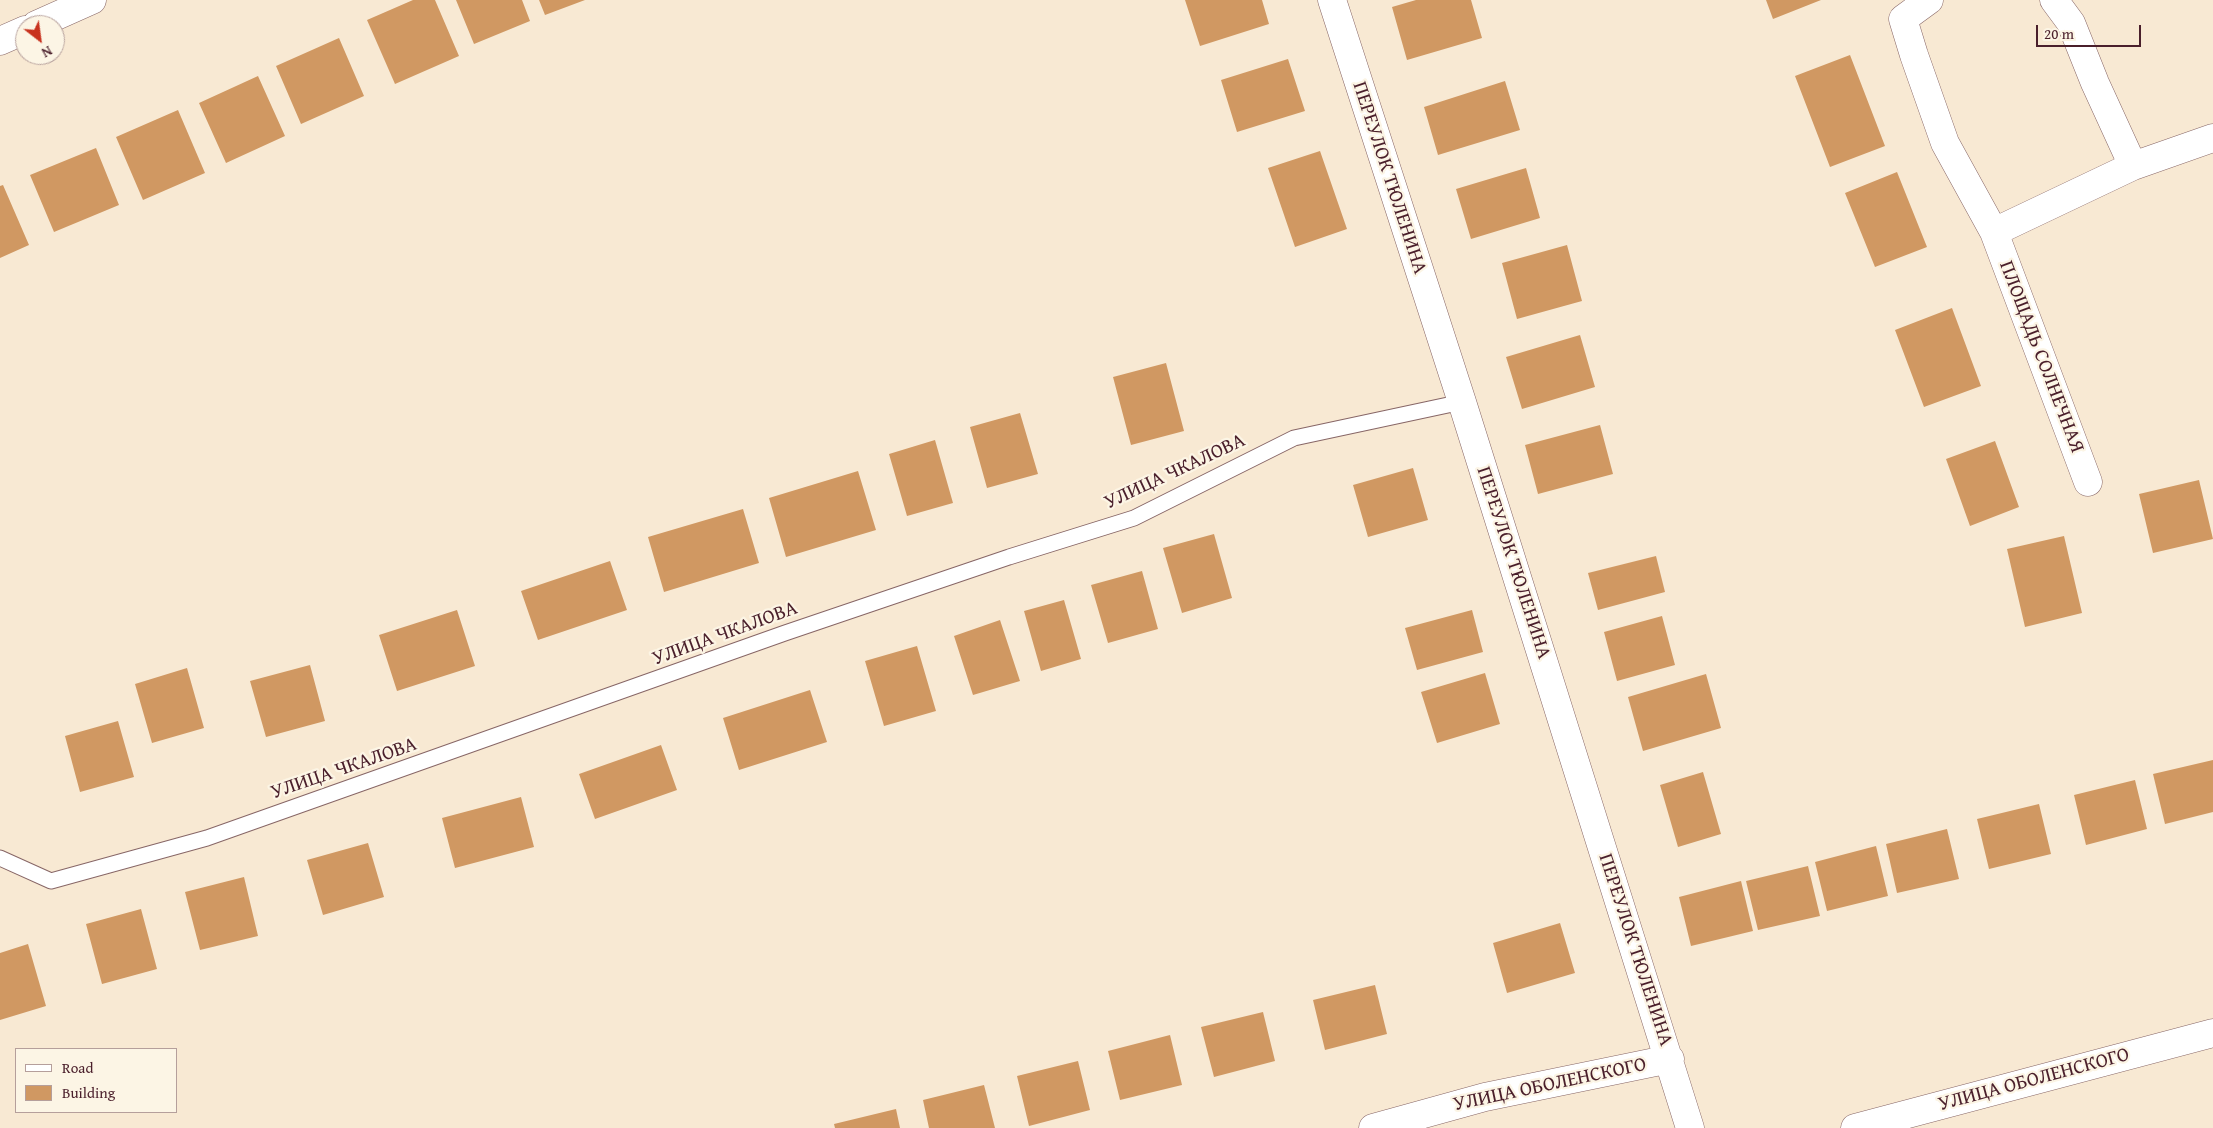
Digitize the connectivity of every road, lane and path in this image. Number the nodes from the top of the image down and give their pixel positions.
1 (92, 0) edge
2 (1332, 0) edge
3 (1929, 0) edge
4 (2054, 0) edge
5 (58, 15) edge
6 (15, 34) edge
7 (0, 41) edge
8 (2213, 138) edge
9 (2133, 166) junction
10 (1994, 232) junction
11 (1462, 402) junction
12 (2088, 482) dead end
13 (0, 858) edge
14 (2213, 1033) edge
15 (1670, 1059) junction
16 (1691, 1124) edge
17 (1373, 1128) edge
18 (1855, 1128) edge

1 - 5 street
2 - 11 street, ПЕРЕУЛОК ТЮЛЕНИНА
3 - 10 street, ПЛОЩАДЬ СОЛНЕЧНАЯ
4 - 9 street
6 - 7 street
8 - 9 street
9 - 10 street
10 - 12 street, ПЛОЩАДЬ СОЛНЕЧНАЯ
11 - 13 lane, УЛИЦА ЧКАЛОВА
11 - 15 street, ПЕРЕУЛОК ТЮЛЕНИНА
14 - 18 street, УЛИЦА ОБОЛЕНСКОГО
15 - 16 street, ПЕРЕУЛОК ТЮЛЕНИНА
15 - 17 street, УЛИЦА ОБОЛЕНСКОГО

